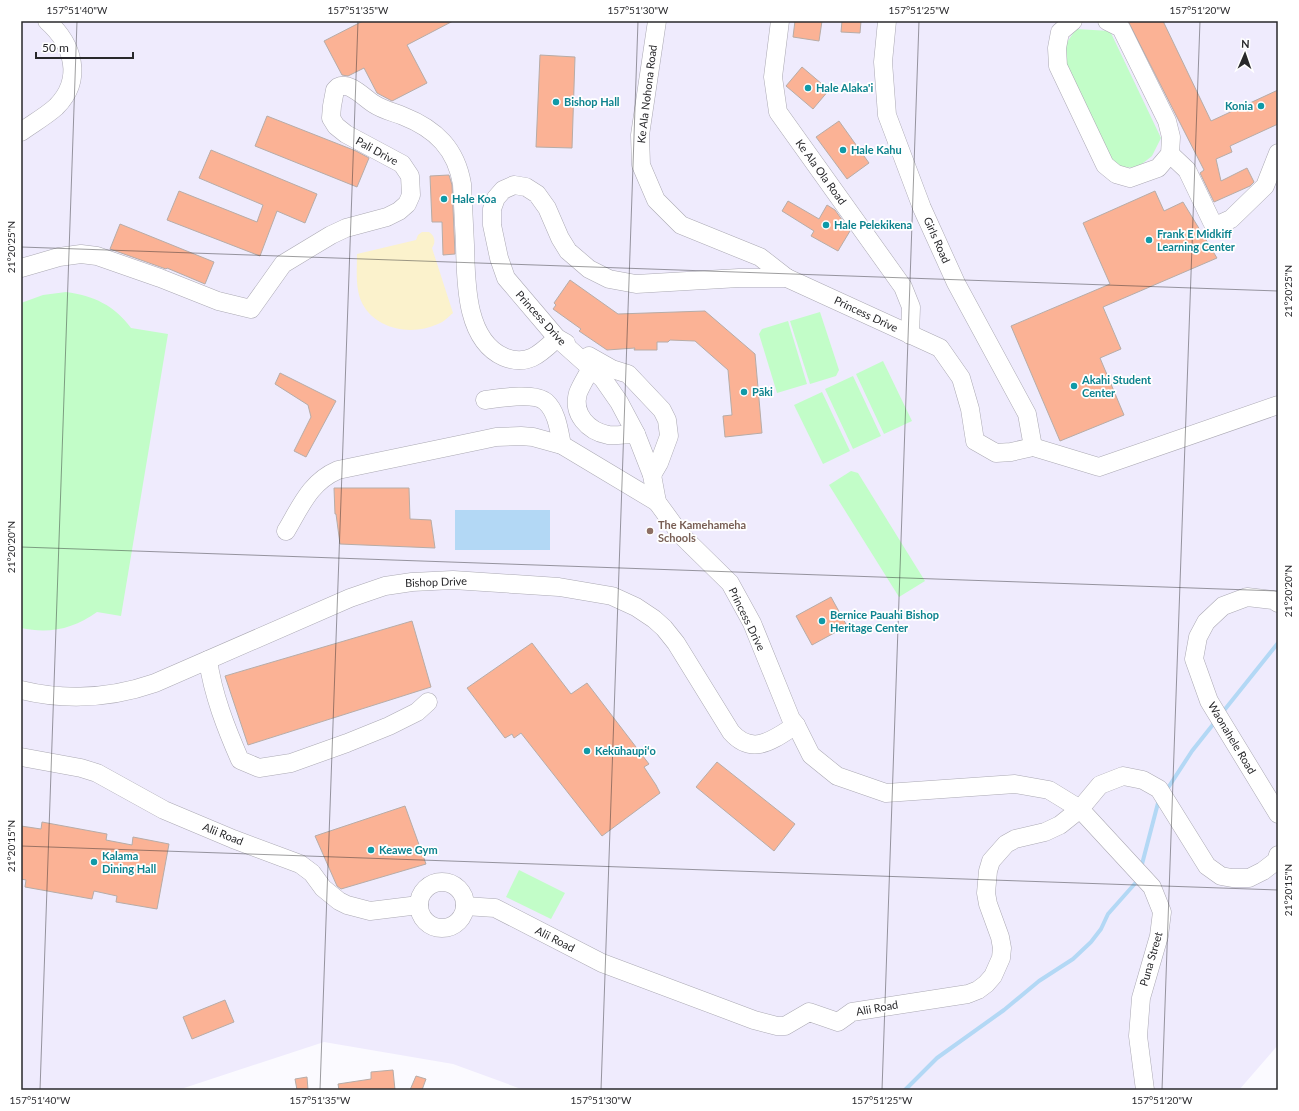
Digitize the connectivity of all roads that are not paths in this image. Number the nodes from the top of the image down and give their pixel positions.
1 (47, 21) edge
2 (657, 21) edge
3 (780, 21) edge
4 (887, 21) edge
5 (1073, 21) edge
6 (1107, 21) edge
7 (21, 132) edge
8 (1278, 153) edge
9 (1170, 154) junction
10 (21, 268) edge
11 (787, 278) junction
12 (910, 335) junction
13 (557, 338) junction
14 (591, 368) junction
15 (485, 400) dead end
16 (1278, 405) edge
17 (636, 434) junction
18 (562, 445) junction
19 (1033, 447) junction
20 (652, 475) junction
21 (657, 502) junction
22 (286, 531) dead end
23 (1278, 603) edge
24 (208, 660) junction
25 (21, 690) edge
26 (428, 702) dead end
27 (794, 722) junction
28 (21, 757) edge
29 (1080, 809) junction
30 (1278, 814) edge
31 (1278, 855) edge
32 (419, 905) junction
33 (464, 906) junction
34 (1145, 1090) edge

1 - 7 street
2 - 11 street, Ke Ala Nohona Road
3 - 12 street, Ke Ala Ola Road
4 - 19 street, Girls Road
5 - 9 street
6 - 9 street
8 - 9 street
10 - 13 street, Pali Drive
11 - 12 street, Princess Drive
11 - 13 street, Princess Drive
12 - 19 street, Princess Drive
13 - 14 street, Princess Drive
13 - 20 street
14 - 17 street, Princess Drive
14 - 17 street
15 - 18 street
16 - 19 street
17 - 20 street, Princess Drive
18 - 21 street
18 - 22 street
20 - 21 street, Princess Drive
21 - 27 street, Princess Drive
23 - 30 street, Waonahele Road
24 - 25 street, Bishop Drive
24 - 26 street
24 - 27 street, Bishop Drive
27 - 29 street, Princess Drive
28 - 32 street, Alii Road
29 - 31 street
29 - 33 street, Alii Road
29 - 34 street, Puna Street
32 - 33 street
32 - 33 street

